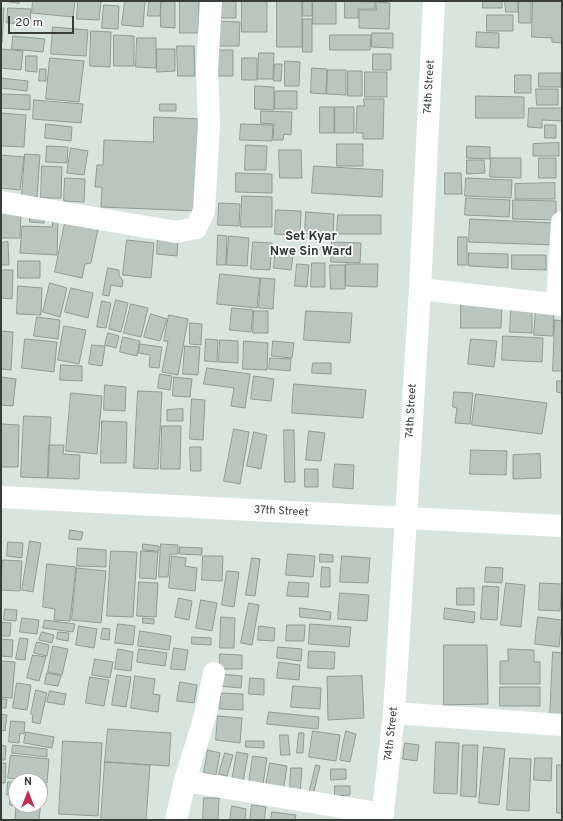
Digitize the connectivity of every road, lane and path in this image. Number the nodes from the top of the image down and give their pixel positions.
1 (210, 1) edge
2 (434, 1) edge
3 (1, 202) edge
4 (562, 222) edge
5 (420, 289) junction
6 (560, 305) edge
7 (1, 497) edge
8 (406, 518) junction
9 (562, 526) edge
10 (214, 673) dead end
11 (394, 713) junction
12 (562, 725) edge
13 (185, 780) junction
14 (382, 817) edge
15 (176, 820) edge

1 - 3 street
2 - 5 street, 74th Street
4 - 6 street
5 - 6 street
5 - 8 street, 74th Street
7 - 8 street, 37th Street
8 - 9 street, 37th Street
8 - 11 street, 74th Street
10 - 13 street
11 - 12 street
11 - 14 street, 74th Street
13 - 14 street
13 - 15 street

